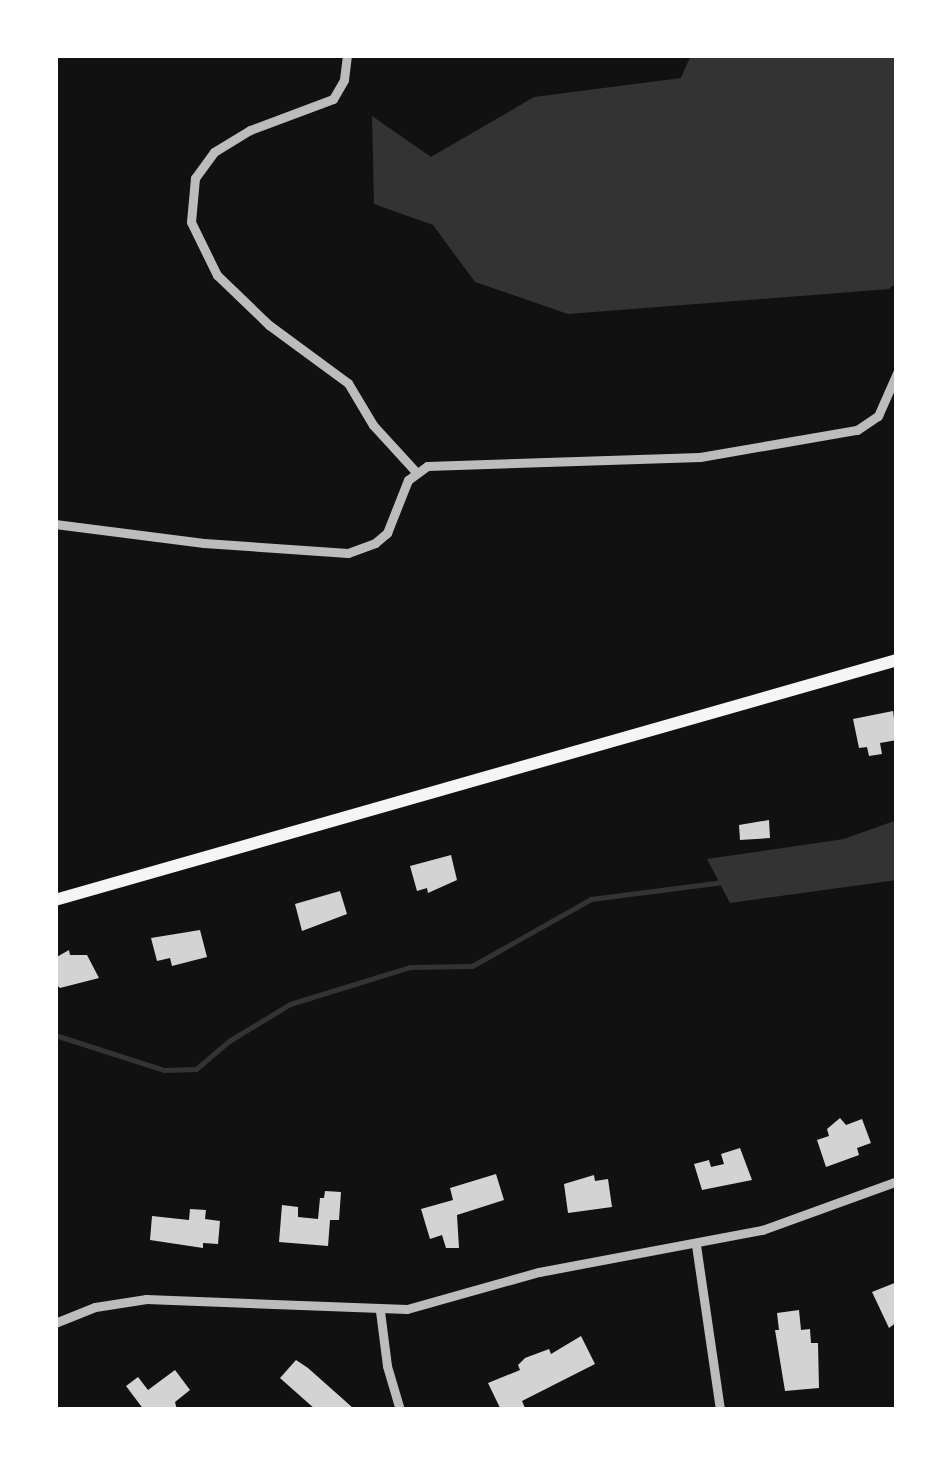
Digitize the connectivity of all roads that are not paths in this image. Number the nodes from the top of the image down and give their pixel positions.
1 (347, 55) edge
2 (897, 374) edge
3 (416, 472) junction
4 (55, 524) edge
5 (897, 660) edge
6 (55, 900) edge
7 (897, 1181) edge
8 (696, 1245) junction
9 (380, 1311) junction
10 (55, 1323) edge
11 (400, 1410) edge
12 (720, 1410) edge

1 - 3 street
2 - 3 street
3 - 4 street
5 - 6 main road
7 - 8 street
8 - 9 street
8 - 12 street
9 - 10 street
9 - 11 street

